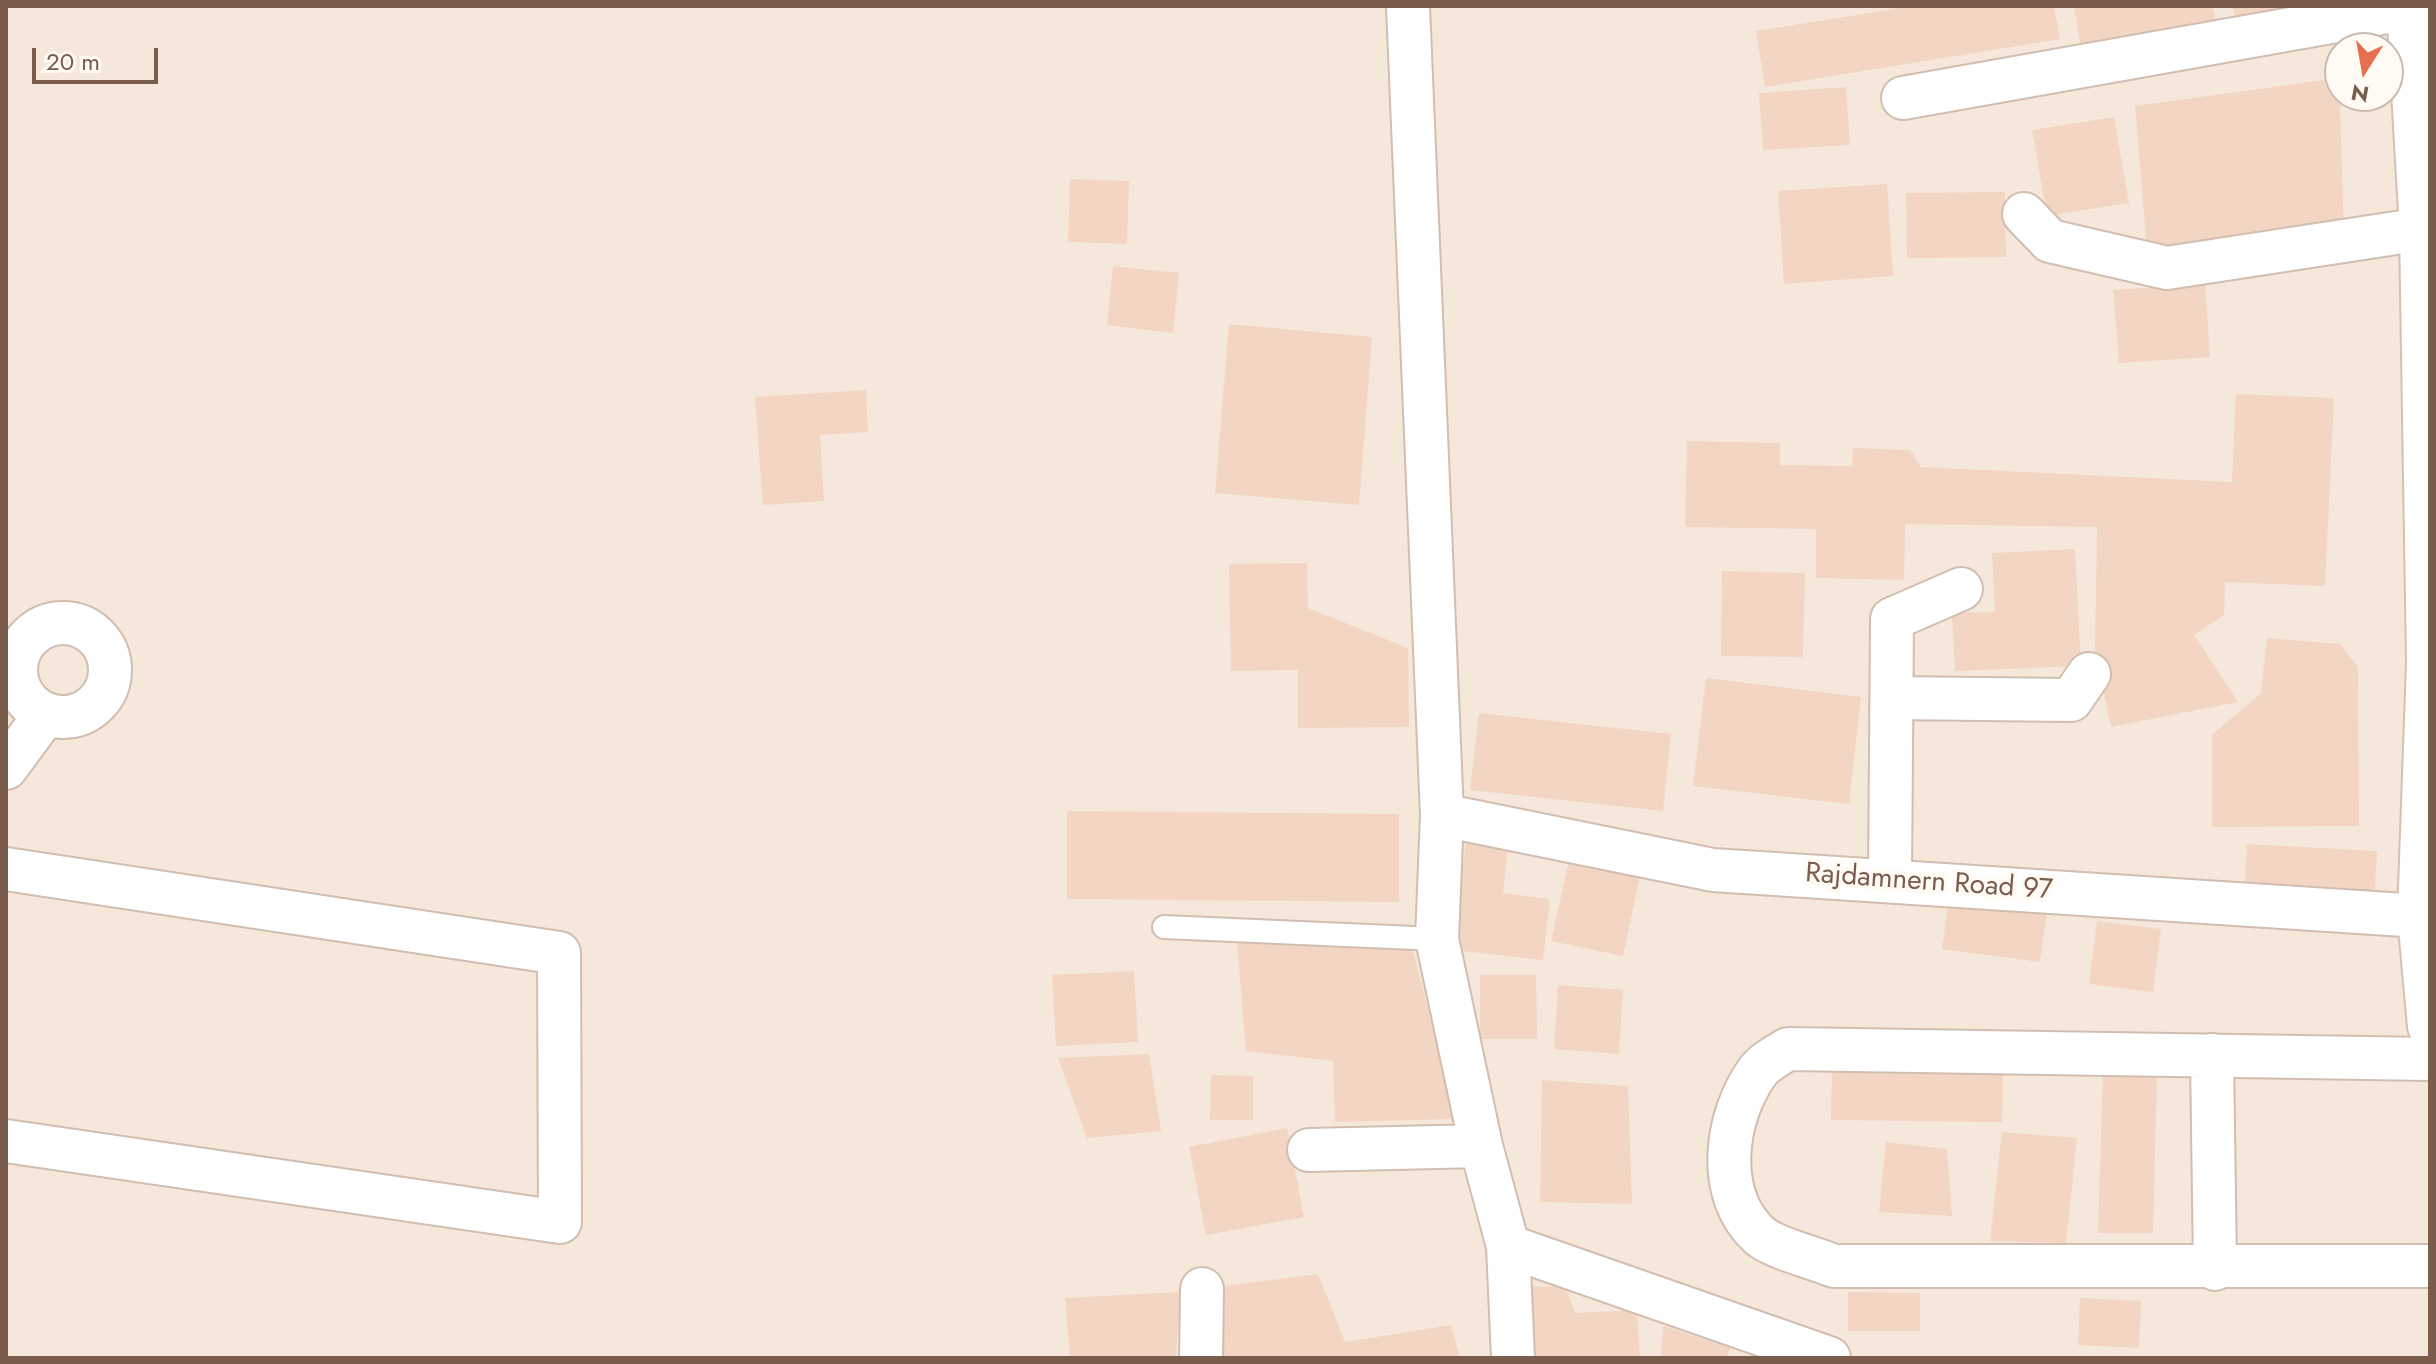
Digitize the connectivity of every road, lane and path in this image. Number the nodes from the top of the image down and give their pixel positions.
1 (1408, 6) edge
2 (2415, 27) edge
3 (1903, 98) dead end
4 (2424, 174) edge
5 (2024, 214) dead end
6 (2422, 229) junction
7 (2426, 348) edge
8 (1961, 589) dead end
9 (2429, 663) edge
10 (10, 666) edge
11 (2089, 674) dead end
12 (1892, 698) junction
13 (45, 715) junction
14 (6, 768) edge
15 (1442, 815) junction
16 (6, 869) edge
17 (1890, 880) junction
18 (2420, 916) junction
19 (1164, 927) dead end
20 (1437, 939) junction
21 (2430, 1026) edge
22 (2430, 1050) edge
23 (2212, 1055) junction
24 (2430, 1061) edge
25 (6, 1141) edge
26 (1481, 1146) junction
27 (1309, 1150) dead end
28 (1508, 1246) junction
29 (2430, 1266) edge
30 (2215, 1269) junction
31 (1202, 1289) dead end
32 (1201, 1358) edge
33 (1513, 1358) edge
34 (1829, 1358) edge

1 - 15 street
2 - 3 street
2 - 4 main road
4 - 6 main road
5 - 6 street
6 - 7 main road
7 - 9 main road
8 - 12 street
9 - 18 main road
10 - 13 street
10 - 13 street
11 - 12 street
12 - 17 street
13 - 14 street
15 - 17 street, Rajdamnern Road 97
15 - 20 street
16 - 25 street
17 - 18 street, Rajdamnern Road 97
18 - 21 main road
19 - 20 lane
20 - 26 street
22 - 24 main road
23 - 24 street
23 - 30 street
23 - 30 street
26 - 27 street
26 - 28 street
28 - 33 street
28 - 34 street
29 - 30 street
31 - 32 street

